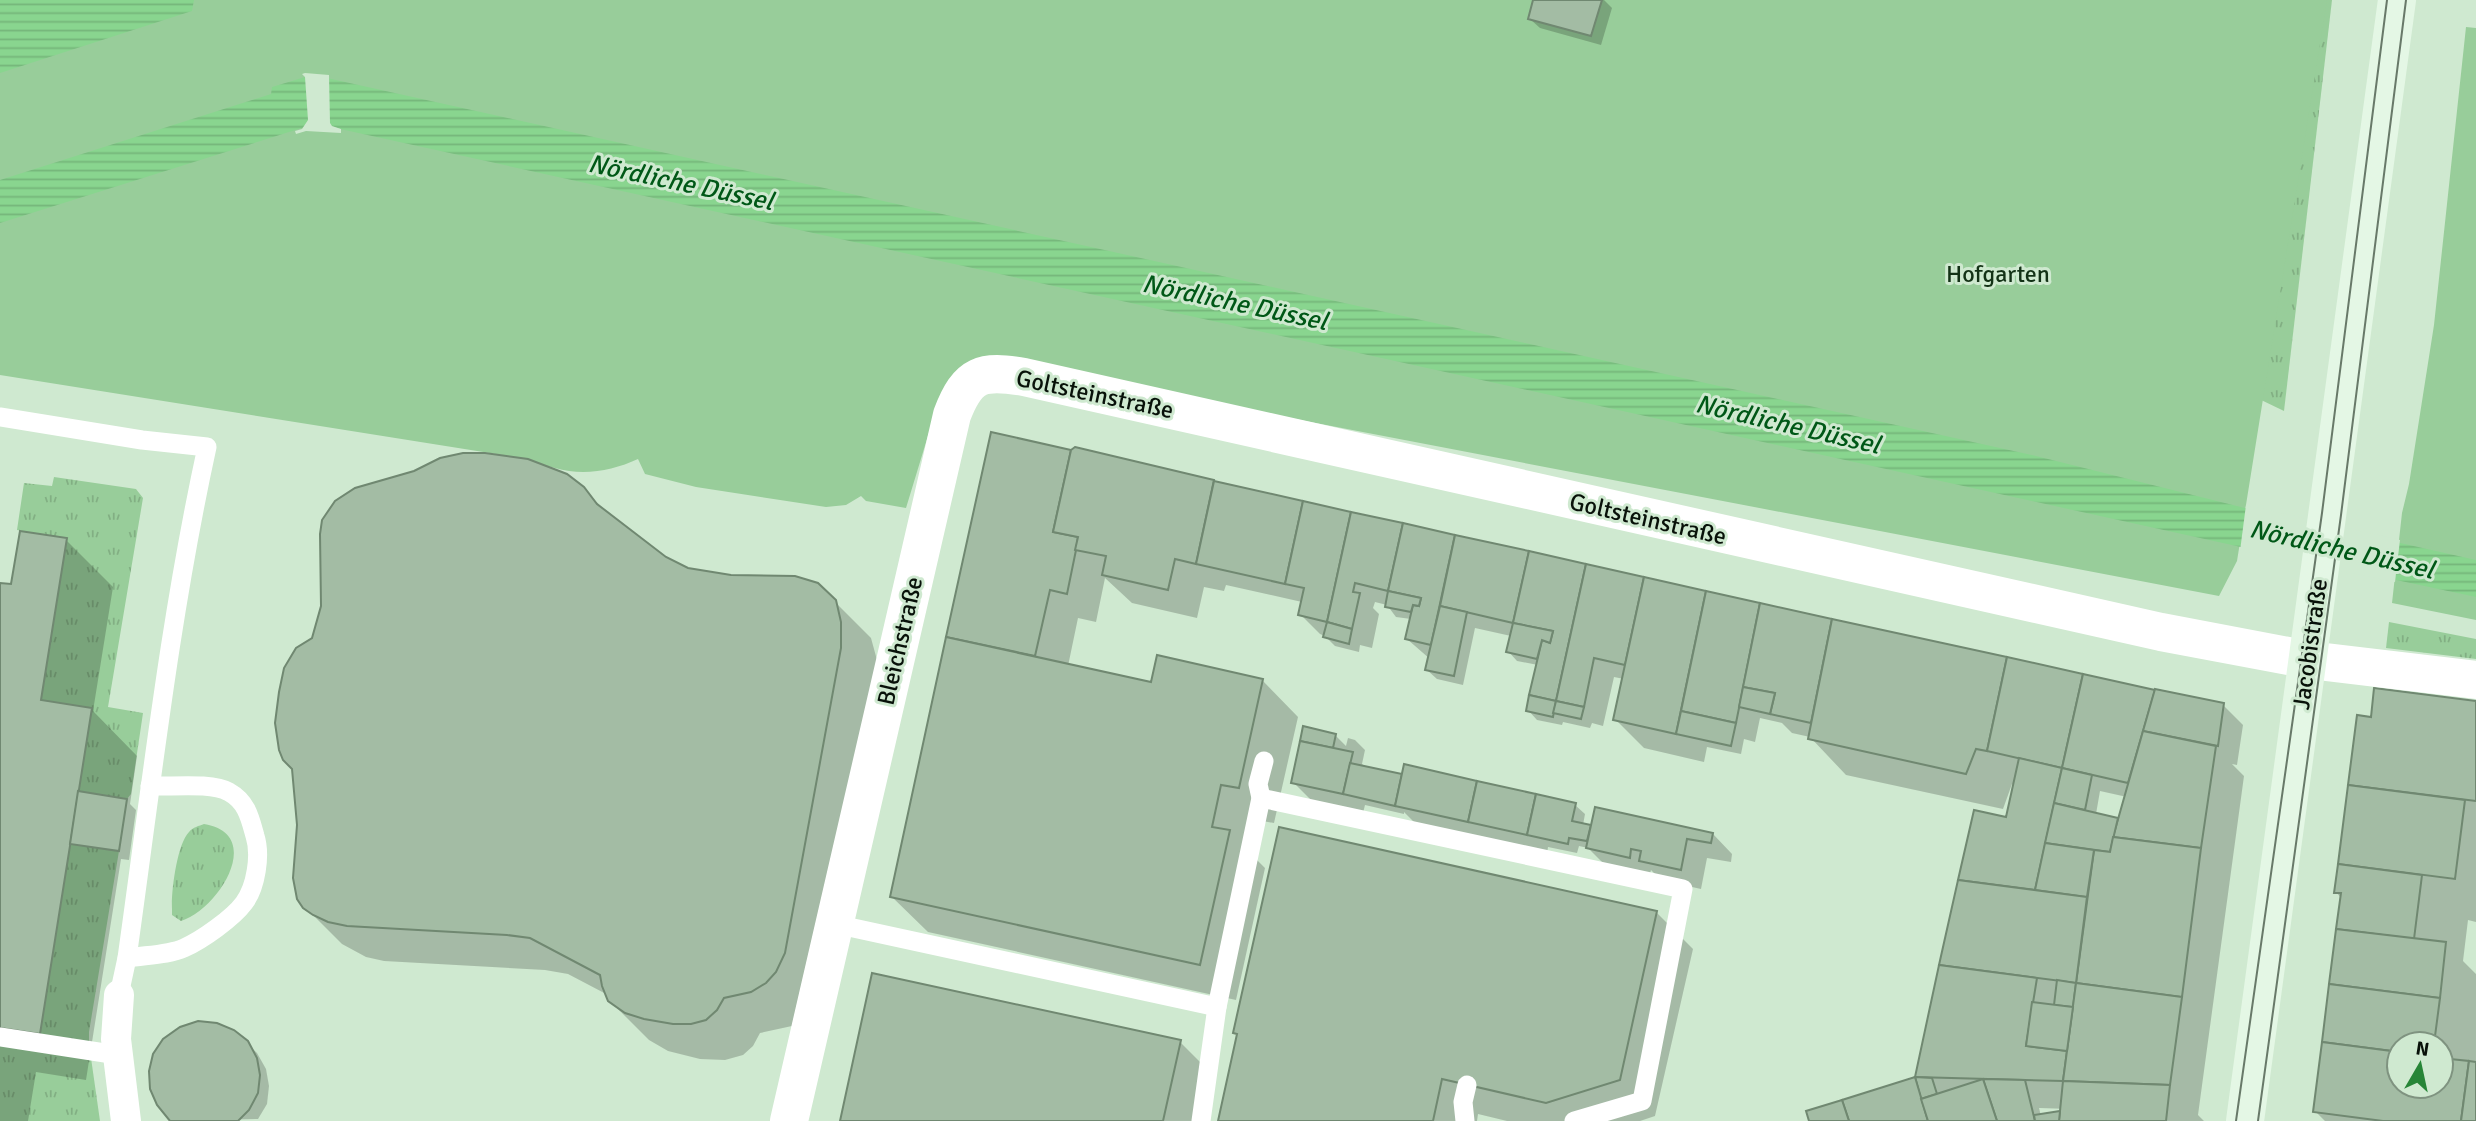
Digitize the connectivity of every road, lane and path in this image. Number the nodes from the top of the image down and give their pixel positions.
1 (2397, 0) edge
2 (989, 374) joint
3 (0, 417) edge
4 (2309, 660) junction
5 (2476, 680) edge
6 (1264, 761) dead end
7 (150, 786) junction
8 (1261, 799) junction
9 (835, 924) junction
10 (127, 958) junction
11 (119, 995) joint
12 (1217, 1007) junction
13 (0, 1037) edge
14 (118, 1055) junction
15 (1466, 1085) dead end
16 (2251, 1115) edge
17 (126, 1121) edge
18 (789, 1121) edge
19 (1201, 1121) edge
20 (1465, 1121) edge
21 (1574, 1121) edge

1 - 4 main road, Jacobistraße
2 - 4 street, Goltsteinstraße
2 - 9 street, Bleichstraße
3 - 7 lane
4 - 5 street, Goltsteinstraße
4 - 16 main road, Jacobistraße
6 - 8 lane
7 - 10 lane
7 - 10 lane
8 - 12 lane
8 - 21 lane
9 - 12 lane
9 - 18 street, Bleichstraße
10 - 11 lane
11 - 14 street
12 - 19 lane
13 - 14 lane
14 - 17 street
15 - 20 lane

